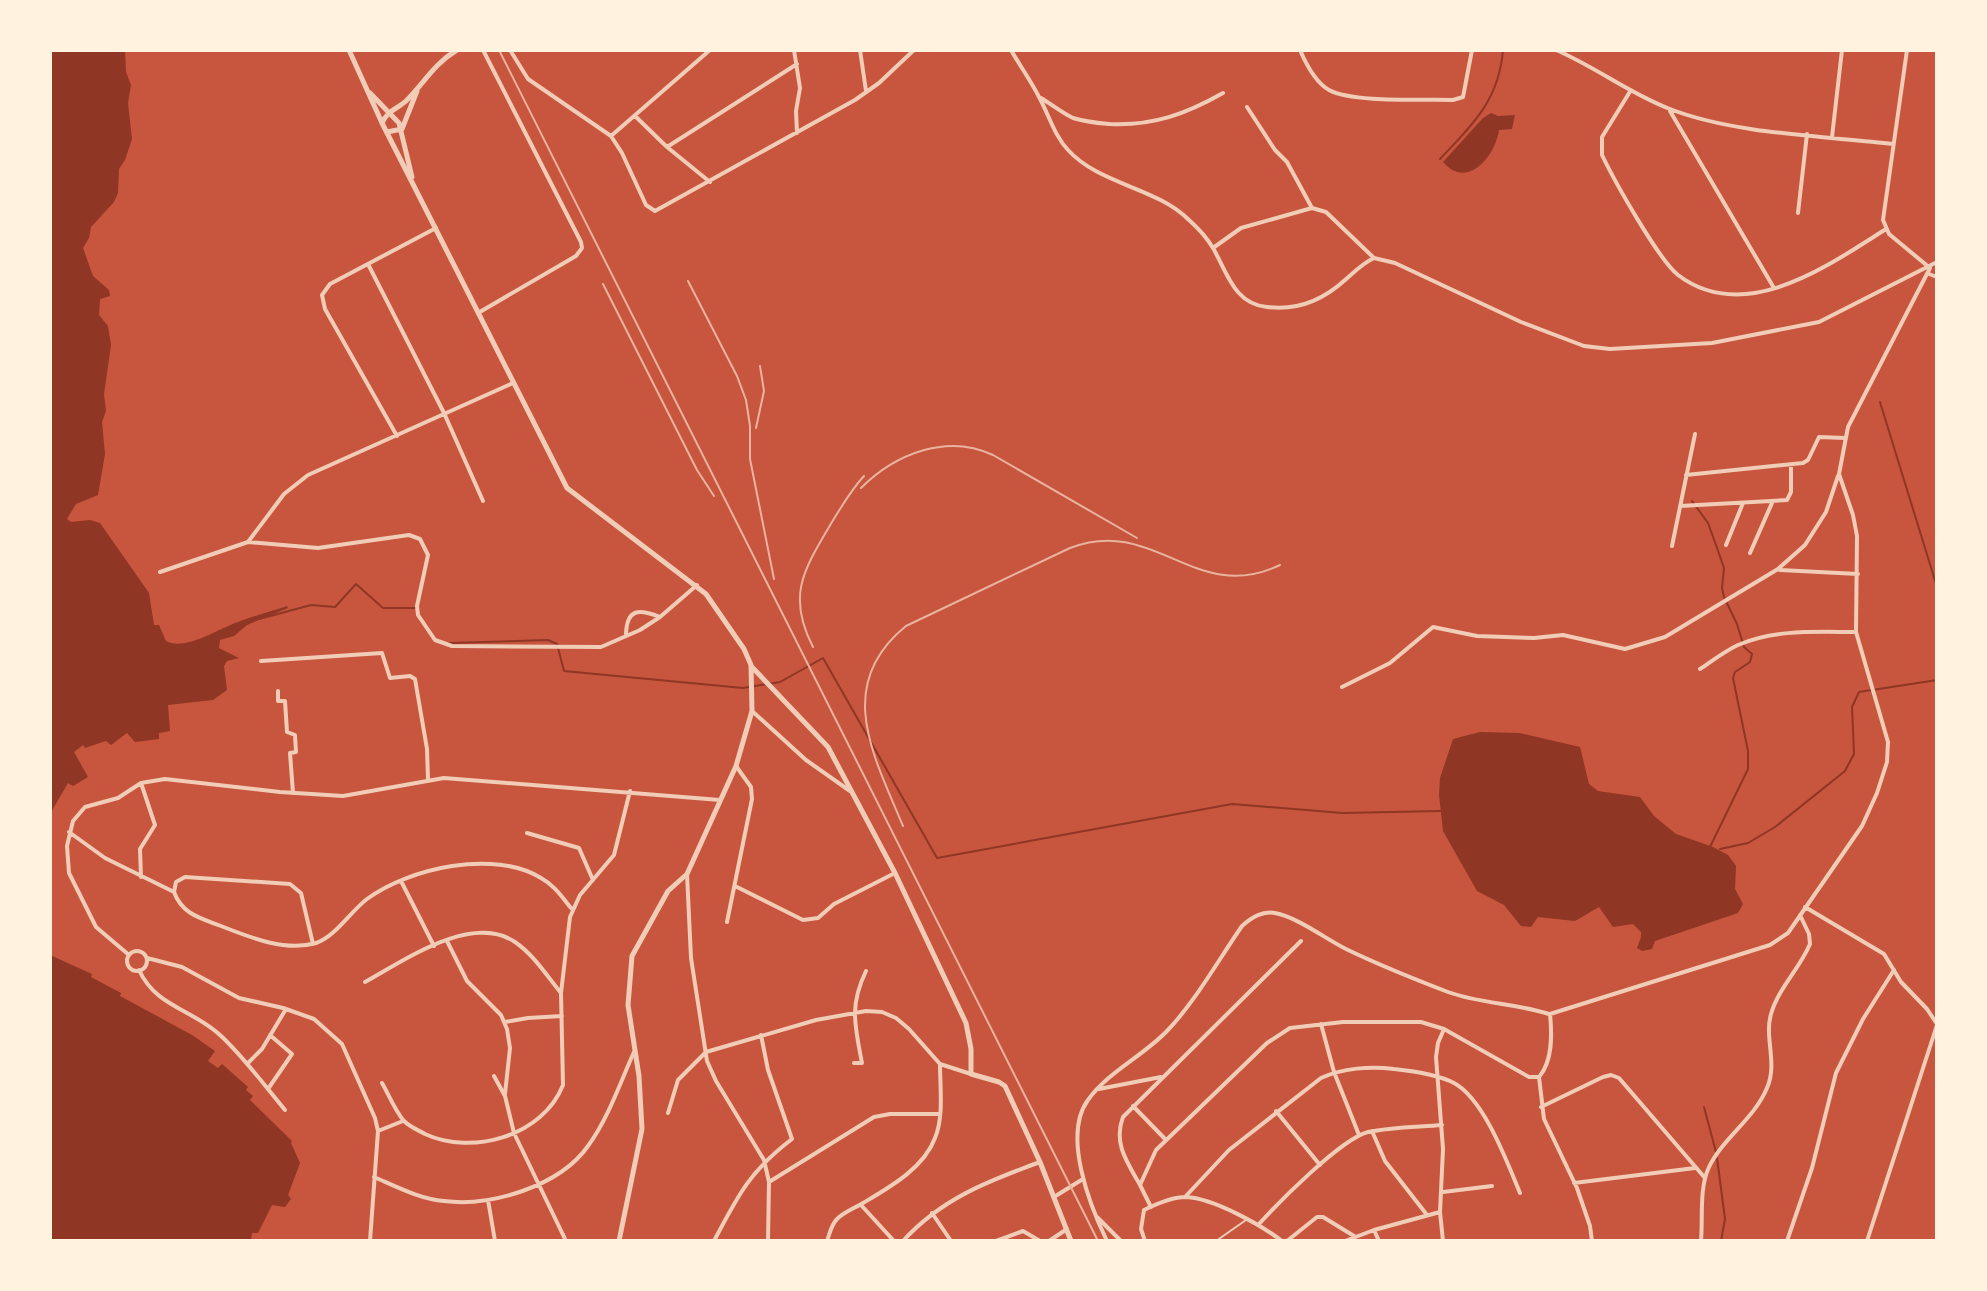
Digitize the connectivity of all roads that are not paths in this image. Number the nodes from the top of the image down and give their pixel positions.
1 (349, 50) edge
2 (457, 50) edge
3 (483, 50) edge
4 (510, 50) edge
5 (710, 50) edge
6 (794, 50) edge
7 (860, 50) edge
8 (914, 50) edge
9 (1011, 50) edge
10 (1300, 50) edge
11 (1472, 50) edge
12 (1556, 50) edge
13 (1842, 50) edge
14 (1907, 50) edge
15 (797, 64) junction
16 (419, 87) junction
17 (367, 90) junction
18 (1631, 90) junction
19 (866, 92) junction
20 (1223, 93) dead end
21 (1039, 97) junction
22 (1247, 107) dead end
23 (1669, 109) junction
24 (390, 111) junction
25 (635, 116) junction
26 (382, 123) junction
27 (402, 129) junction
28 (387, 132) junction
29 (797, 133) junction
30 (1807, 134) junction
31 (611, 136) junction
32 (1832, 137) junction
33 (1893, 144) junction
34 (667, 147) junction
35 (710, 182) junction
36 (413, 184) junction
37 (1312, 208) junction
38 (1798, 213) dead end
39 (436, 228) junction
40 (1886, 229) junction
41 (1213, 248) junction
42 (1374, 258) junction
43 (1937, 262) edge
44 (369, 266) junction
45 (1929, 271) junction
46 (1937, 277) edge
47 (1774, 288) junction
48 (477, 313) junction
49 (513, 383) junction
50 (444, 413) junction
51 (1695, 434) dead end
52 (397, 436) junction
53 (1845, 438) junction
54 (1791, 465) junction
55 (1839, 474) junction
56 (1686, 475) junction
57 (483, 501) dead end
58 (1743, 503) junction
59 (1772, 503) junction
60 (1680, 506) junction
61 (248, 542) junction
62 (1726, 545) dead end
63 (1672, 546) dead end
64 (1750, 553) dead end
65 (1778, 569) junction
66 (160, 572) dead end
67 (1858, 574) junction
68 (697, 585) junction
69 (660, 617) junction
70 (1856, 632) junction
71 (626, 634) junction
72 (261, 661) dead end
73 (751, 665) junction
74 (1700, 669) dead end
75 (1342, 687) dead end
76 (278, 691) dead end
77 (752, 711) junction
78 (736, 766) junction
79 (428, 779) junction
80 (141, 783) junction
81 (630, 791) junction
82 (293, 793) junction
83 (856, 795) junction
84 (720, 800) junction
85 (69, 832) junction
86 (527, 833) dead end
87 (895, 873) junction
88 (687, 874) junction
89 (141, 878) junction
90 (593, 880) junction
91 (401, 881) junction
92 (735, 886) junction
93 (174, 892) junction
94 (1805, 907) junction
95 (572, 909) junction
96 (1800, 915) junction
97 (727, 922) dead end
98 (447, 941) junction
99 (1301, 941) dead end
100 (313, 944) junction
101 (434, 946) junction
102 (129, 955) junction
103 (147, 958) junction
104 (139, 970) junction
105 (1894, 970) junction
106 (866, 971) dead end
107 (365, 982) dead end
108 (561, 993) junction
109 (286, 1009) junction
110 (852, 1013) junction
111 (1550, 1014) junction
112 (562, 1016) junction
113 (504, 1022) junction
114 (1321, 1024) junction
115 (1937, 1025) edge
116 (1444, 1029) junction
117 (270, 1035) junction
118 (761, 1035) junction
119 (634, 1052) junction
120 (706, 1052) junction
121 (854, 1063) dead end
122 (247, 1064) junction
123 (940, 1064) junction
124 (1334, 1072) junction
125 (971, 1074) junction
126 (494, 1076) dead end
127 (1163, 1077) junction
128 (1539, 1077) junction
129 (1437, 1078) junction
130 (382, 1083) dead end
131 (268, 1089) junction
132 (1098, 1089) junction
133 (505, 1096) junction
134 (1133, 1106) junction
135 (1541, 1107) junction
136 (285, 1110) dead end
137 (1276, 1111) junction
138 (668, 1113) dead end
139 (940, 1114) junction
140 (403, 1121) junction
141 (1442, 1125) junction
142 (378, 1131) junction
143 (1372, 1131) junction
144 (514, 1133) junction
145 (1359, 1135) junction
146 (1166, 1140) junction
147 (764, 1160) junction
148 (1040, 1162) junction
149 (1320, 1165) junction
150 (1696, 1168) junction
151 (374, 1177) junction
152 (1705, 1178) junction
153 (1084, 1179) junction
154 (769, 1182) junction
155 (1574, 1183) junction
156 (537, 1184) junction
157 (1140, 1185) junction
158 (1492, 1186) dead end
159 (1443, 1192) junction
160 (1520, 1193) dead end
161 (1057, 1195) junction
162 (1185, 1197) junction
163 (488, 1200) junction
164 (861, 1205) junction
165 (1151, 1207) junction
166 (1440, 1212) junction
167 (932, 1213) junction
168 (1094, 1215) junction
169 (1427, 1215) junction
170 (1247, 1219) junction
171 (1259, 1224) junction
172 (1067, 1229) junction
173 (1374, 1230) junction
174 (1354, 1236) junction
175 (355, 1241) edge
176 (370, 1241) edge
177 (495, 1241) edge
178 (566, 1241) edge
179 (619, 1241) edge
180 (714, 1241) edge
181 (768, 1241) edge
182 (827, 1241) edge
183 (894, 1241) edge
184 (903, 1241) edge
185 (951, 1241) edge
186 (996, 1241) edge
187 (1040, 1241) edge
188 (1049, 1241) edge
189 (1071, 1241) edge
190 (1107, 1241) edge
191 (1121, 1241) edge
192 (1145, 1241) edge
193 (1216, 1241) edge
194 (1285, 1241) edge
195 (1345, 1241) edge
196 (1379, 1241) edge
197 (1443, 1241) edge
198 (1592, 1241) edge
199 (1701, 1241) edge
200 (1787, 1241) edge
201 (1867, 1241) edge

1 - 17 street
2 - 16 street
3 - 48 street
4 - 31 street
5 - 25 street
6 - 15 street
7 - 19 street
8 - 19 street
9 - 21 street
10 - 11 street
12 - 18 street
13 - 32 street
14 - 33 street
15 - 29 street
15 - 34 street
16 - 24 street
16 - 27 street
17 - 24 street
17 - 26 street
18 - 23 street
18 - 47 street
19 - 29 street
20 - 21 street
21 - 41 street
22 - 37 street
23 - 30 street
23 - 47 street
24 - 26 street
24 - 27 street
25 - 31 street
25 - 34 street
26 - 28 street
27 - 28 street
27 - 36 street
28 - 36 street
29 - 35 street
30 - 32 street
30 - 38 street
31 - 35 street
32 - 33 street
33 - 40 street
34 - 35 street
36 - 39 street
37 - 41 street
37 - 42 street
39 - 44 street
39 - 48 street
40 - 45 street
40 - 47 street
41 - 42 street
42 - 45 street
43 - 45 street
44 - 50 street
44 - 52 street
45 - 46 street
45 - 53 street
48 - 49 street
49 - 50 street
49 - 68 street
50 - 52 street
50 - 57 street
51 - 56 street
52 - 61 street
53 - 54 street
53 - 55 street
54 - 56 street
54 - 59 street
55 - 65 street
55 - 67 street
56 - 60 street
58 - 59 street
58 - 60 street
58 - 62 street
59 - 64 street
60 - 63 street
61 - 66 street
61 - 71 street
65 - 67 street
65 - 75 street
67 - 70 street
68 - 69 street
68 - 73 street
69 - 71 street
69 - 71 street
70 - 74 street
70 - 94 street
72 - 79 street
73 - 77 street
73 - 83 street
76 - 82 street
77 - 78 street
77 - 83 street
78 - 84 street
78 - 92 street
79 - 81 street
79 - 82 street
80 - 82 street
80 - 85 street
80 - 89 street
81 - 84 street
81 - 90 street
83 - 87 street
84 - 88 street
85 - 89 street
85 - 102 street
86 - 90 street
87 - 92 street
87 - 125 street
88 - 119 street
88 - 120 street
89 - 93 street
90 - 95 street
91 - 95 street
91 - 100 street
91 - 101 street
92 - 97 street
93 - 100 street
93 - 100 street
94 - 96 street
94 - 105 street
95 - 108 street
96 - 111 street
96 - 152 street
98 - 101 street
98 - 108 street
98 - 113 street
99 - 127 street
101 - 107 street
102 - 103 street
102 - 104 street
103 - 104 street
103 - 109 street
104 - 122 street
105 - 115 street
105 - 200 street
106 - 110 street
108 - 112 street
109 - 117 street
109 - 142 street
110 - 118 street
110 - 121 street
110 - 123 street
111 - 128 street
111 - 132 street
112 - 113 street
112 - 144 street
113 - 133 street
114 - 116 street
114 - 124 street
114 - 146 street
115 - 201 street
116 - 128 street
116 - 129 street
117 - 122 street
117 - 131 street
118 - 120 street
118 - 147 street
119 - 156 street
119 - 179 street
120 - 138 street
120 - 147 street
122 - 131 street
123 - 125 street
123 - 139 street
124 - 129 street
124 - 137 street
124 - 145 street
125 - 148 street
126 - 133 street
127 - 132 street
127 - 134 street
128 - 135 street
129 - 141 street
129 - 160 street
130 - 140 street
131 - 136 street
132 - 153 street
133 - 144 street
134 - 146 street
134 - 157 street
135 - 150 street
135 - 155 street
137 - 149 street
137 - 162 street
139 - 154 street
139 - 164 street
140 - 142 street
140 - 144 street
141 - 143 street
141 - 159 street
142 - 151 street
143 - 145 street
143 - 169 street
144 - 156 street
145 - 149 street
146 - 157 street
147 - 154 street
147 - 180 street
148 - 161 street
148 - 167 street
149 - 171 street
150 - 152 street
150 - 155 street
151 - 163 street
151 - 176 street
152 - 199 street
153 - 161 street
153 - 168 street
154 - 181 street
155 - 198 street
156 - 163 street
156 - 178 street
157 - 165 street
158 - 159 street
159 - 166 street
161 - 172 street
162 - 165 street
162 - 170 street
163 - 177 street
164 - 182 street
164 - 183 street
165 - 192 street
166 - 169 street
166 - 197 street
167 - 184 street
167 - 185 street
168 - 190 street
168 - 191 street
169 - 173 street
170 - 171 street
170 - 193 lane
171 - 194 street
172 - 188 street
172 - 189 street
173 - 174 street
173 - 196 street
174 - 194 street
174 - 195 street
175 - 176 street
186 - 187 street

